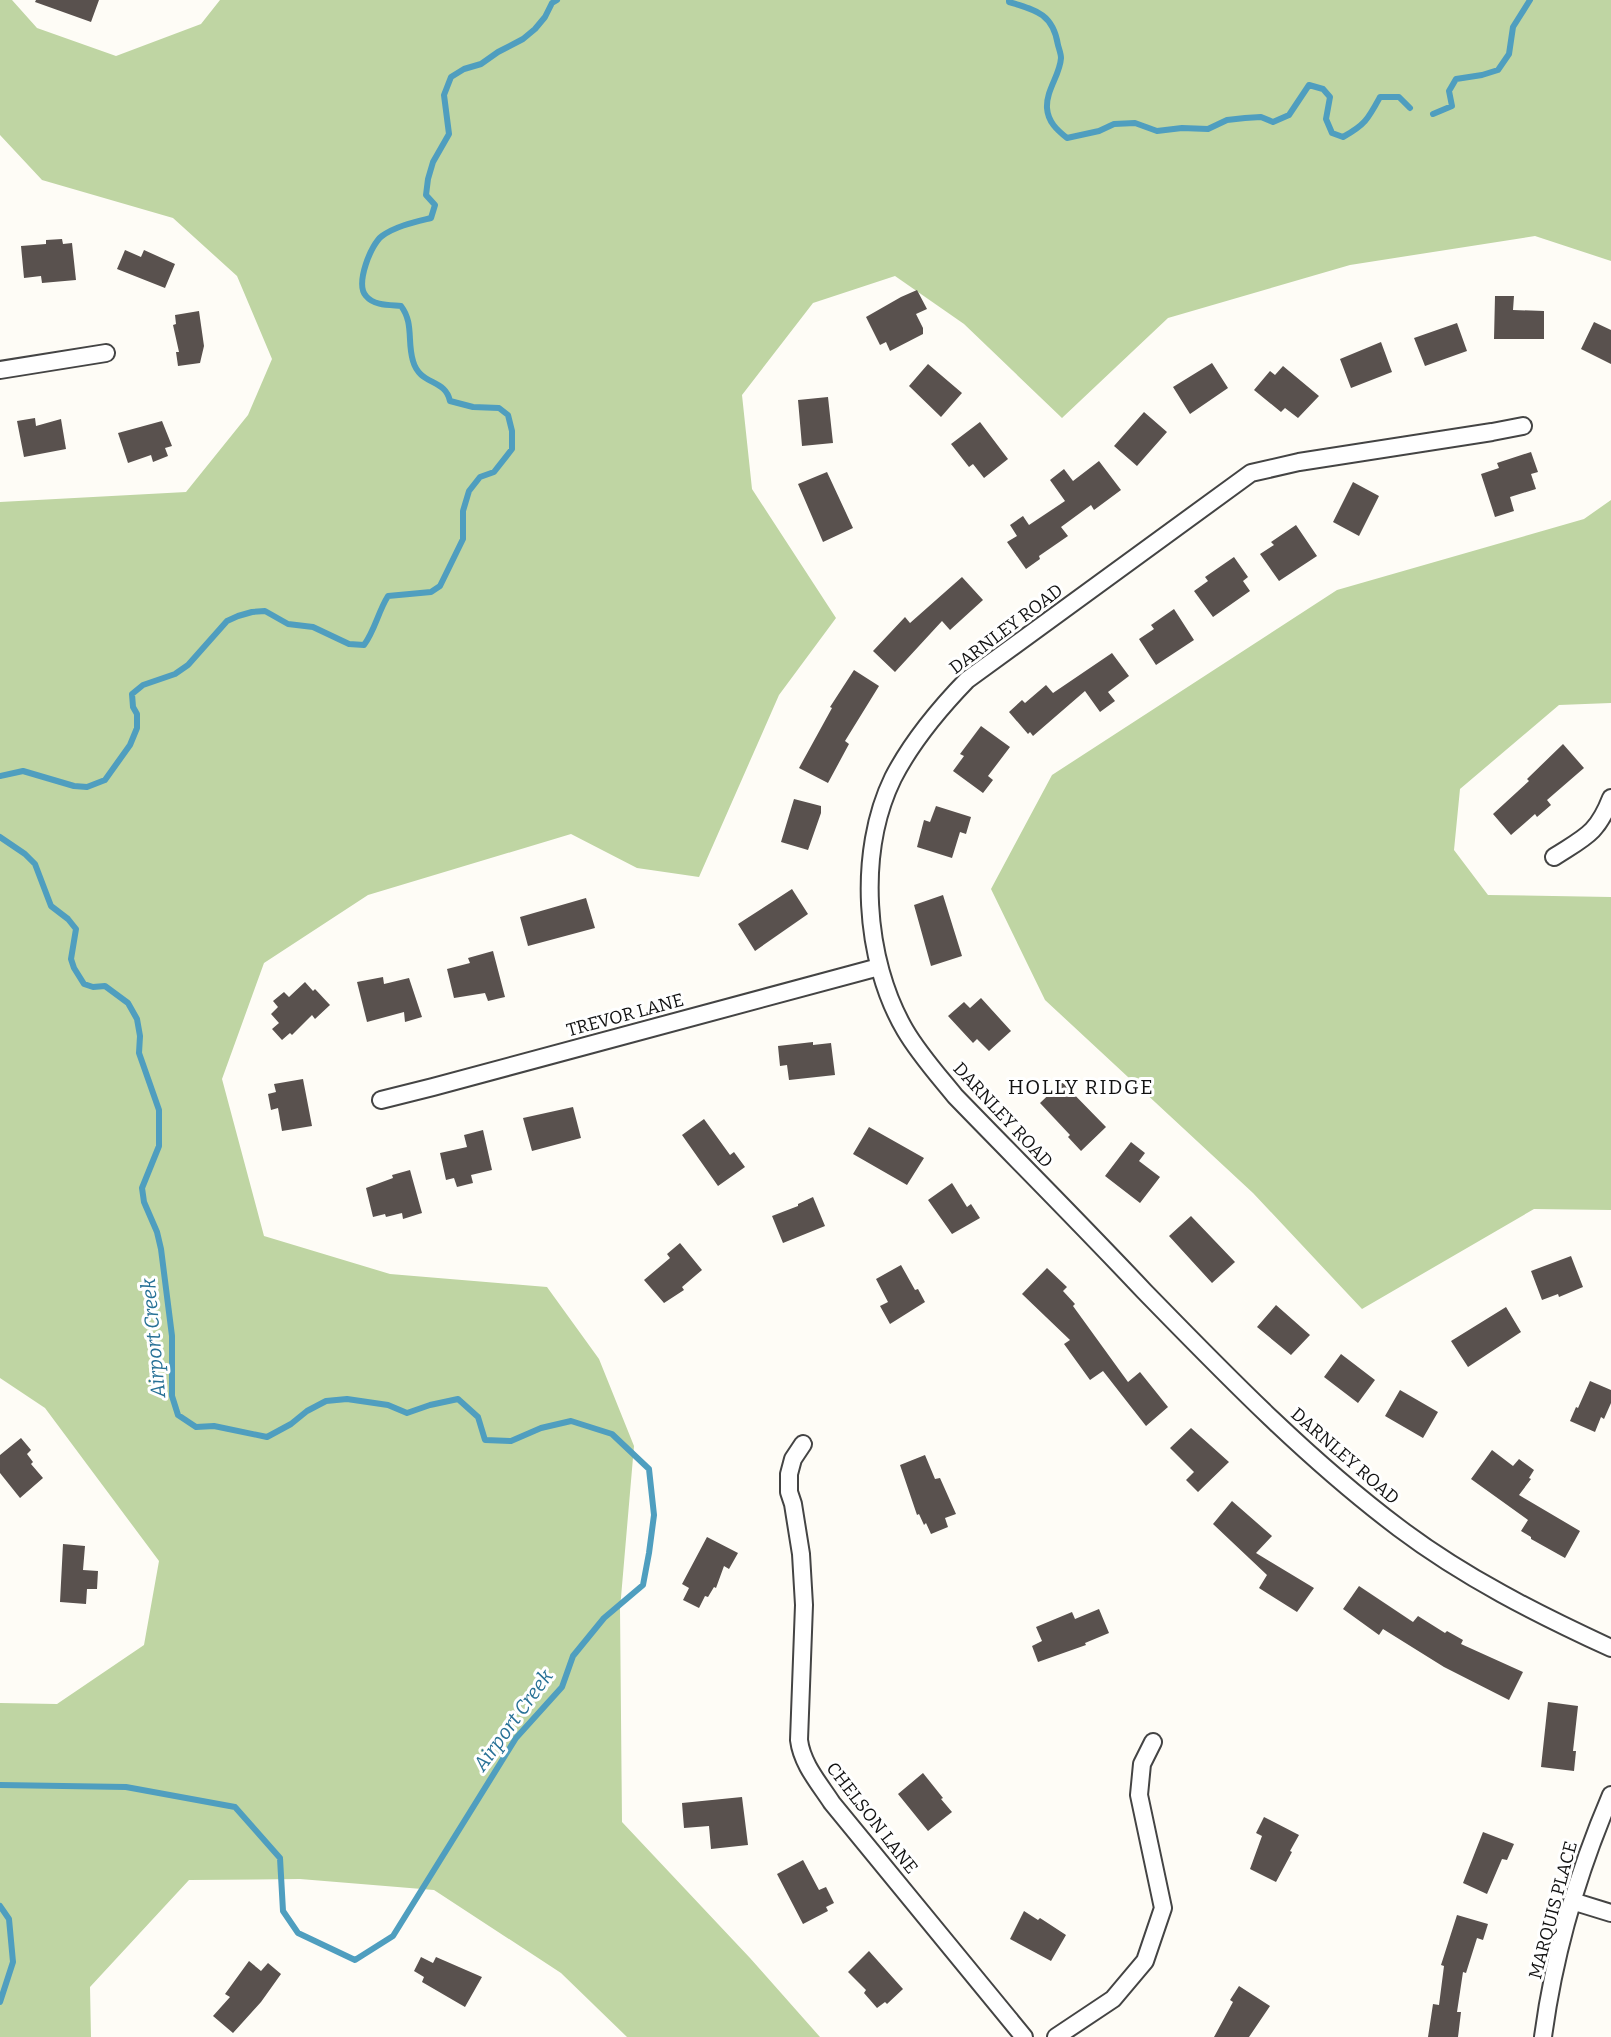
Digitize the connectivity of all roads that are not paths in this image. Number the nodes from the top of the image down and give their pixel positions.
1 (106, 353) dead end
2 (0, 370) edge
3 (1523, 426) dead end
4 (1611, 798) edge
5 (1554, 857) dead end
6 (879, 967) junction
7 (381, 1100) dead end
8 (803, 1444) dead end
9 (1611, 1648) edge
10 (1153, 1742) dead end
11 (1611, 1796) edge
12 (1572, 1901) junction
13 (1611, 1913) edge
14 (1024, 2037) edge
15 (1056, 2037) edge
16 (1543, 2037) edge

1 - 2 street
3 - 6 street, DARNLEY ROAD
4 - 5 street
6 - 7 street, TREVOR LANE
6 - 9 street, DARNLEY ROAD
8 - 14 street, CHELSON LANE
10 - 15 street
11 - 12 street, MARQUIS PLACE
12 - 13 street
12 - 16 street, MARQUIS PLACE

